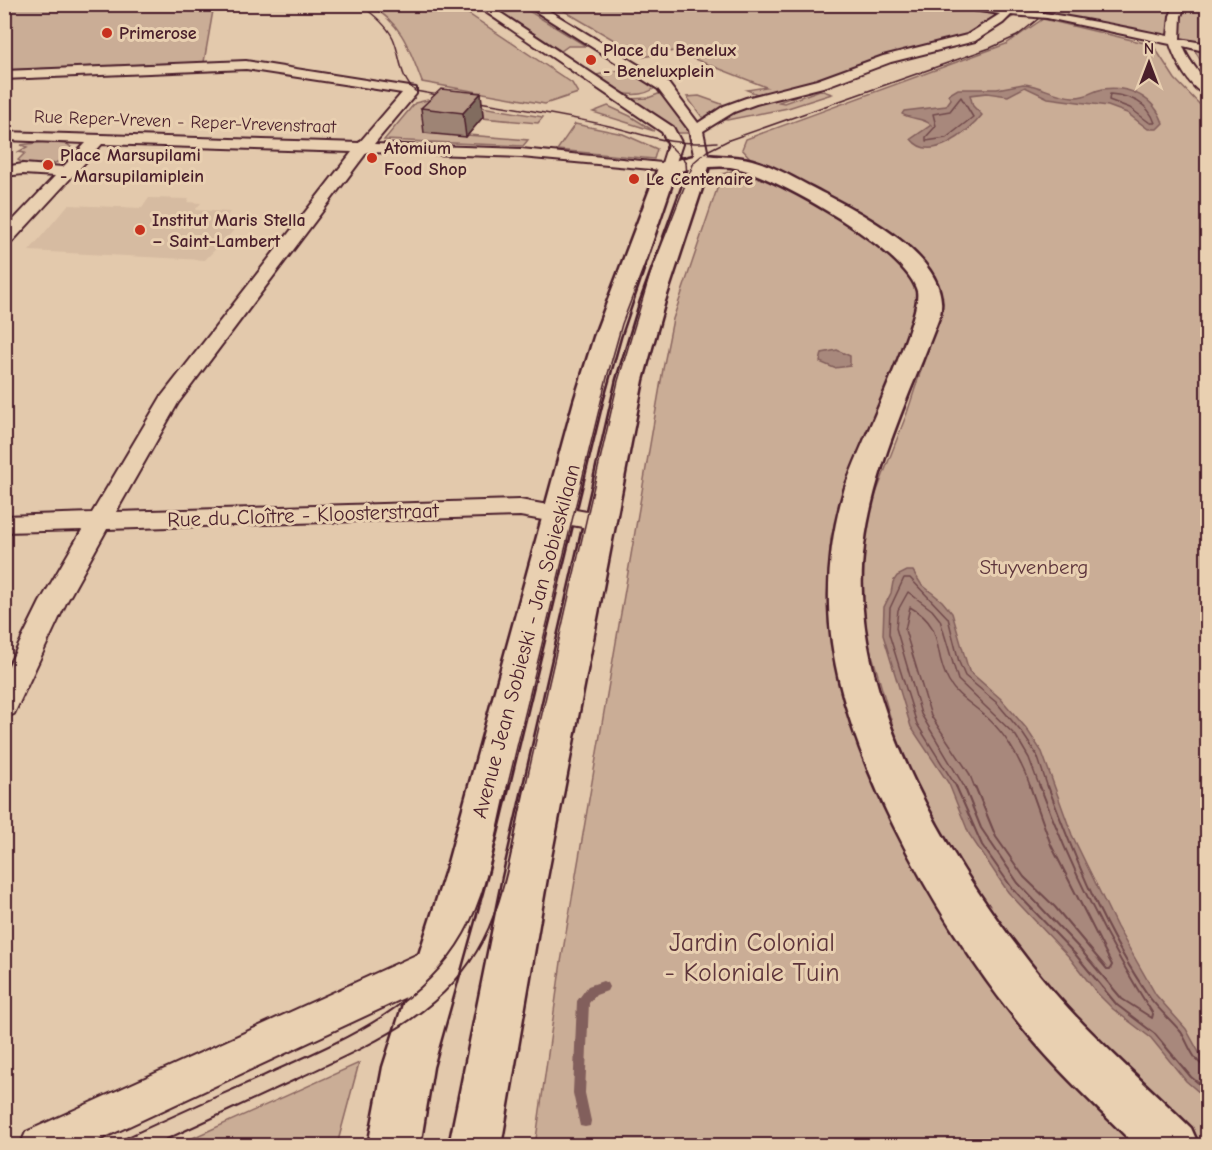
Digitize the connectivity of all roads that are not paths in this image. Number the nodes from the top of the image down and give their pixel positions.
1 (479, 4) edge
2 (529, 4) edge
3 (936, 4) edge
4 (1181, 4) edge
5 (1009, 10) junction
6 (1173, 41) junction
7 (1208, 48) edge
8 (567, 52) dead end
9 (592, 54) dead end
10 (4, 75) edge
11 (652, 91) junction
12 (1208, 92) edge
13 (612, 93) junction
14 (110, 141) junction
15 (693, 144) junction
16 (364, 148) junction
17 (8, 152) edge
18 (668, 168) junction
19 (59, 178) junction
20 (4, 240) edge
21 (579, 518) junction
22 (99, 521) junction
23 (4, 524) edge
24 (4, 706) edge
25 (438, 963) junction
26 (40, 1146) edge
27 (394, 1146) edge
28 (475, 1146) edge
29 (1173, 1146) edge

1 - 13 street
2 - 11 street
3 - 5 street
4 - 6 street
5 - 6 street
5 - 15 street
6 - 7 street
6 - 12 street
8 - 9 street
10 - 16 street
11 - 13 street
11 - 15 street
13 - 15 street
14 - 16 street, Rue Reper-Vreven - Reper-Vrevenstraat
14 - 17 street, Rue Reper-Vreven - Reper-Vrevenstraat
14 - 19 street
15 - 18 street
15 - 18 street, Avenue Jean Sobieski - Jan Sobieskilaan
15 - 21 street, Avenue Jean Sobieski - Jan Sobieskilaan
15 - 29 street
16 - 18 street, Rue Reper-Vreven - Reper-Vrevenstraat
16 - 22 street
17 - 19 street
17 - 19 street
18 - 21 street, Avenue Jean Sobieski - Jan Sobieskilaan
19 - 20 street
21 - 22 street, Rue du Cloître - Kloosterstraat
21 - 25 street, Avenue Jean Sobieski - Jan Sobieskilaan
21 - 28 street, Avenue Jean Sobieski - Jan Sobieskilaan
22 - 23 street, Rue du Cloître - Kloosterstraat
22 - 24 street
25 - 26 street
25 - 27 street, Avenue Jean Sobieski - Jan Sobieskilaan

